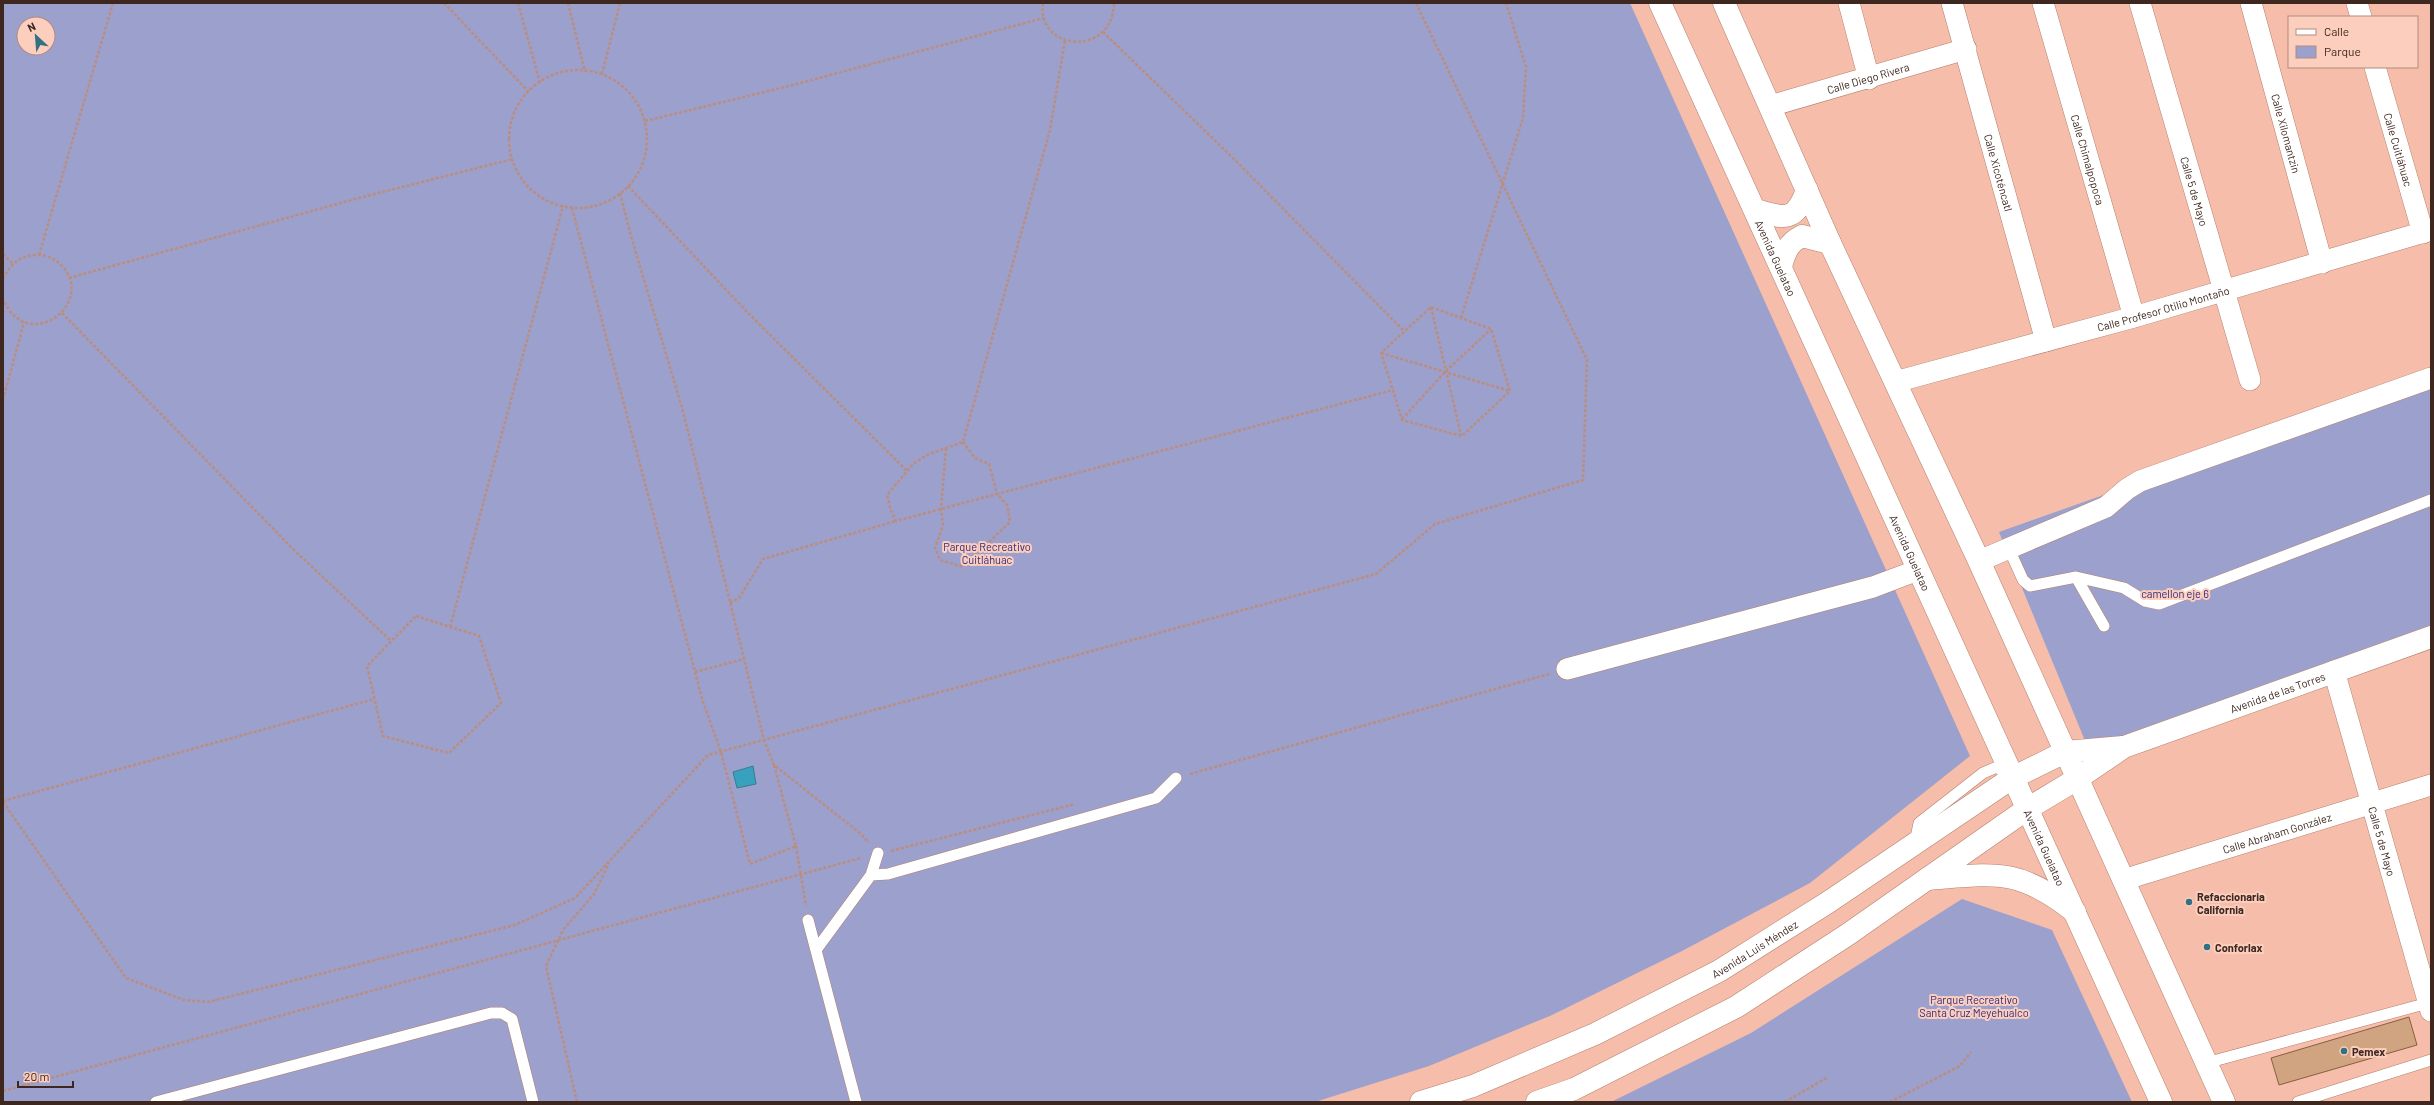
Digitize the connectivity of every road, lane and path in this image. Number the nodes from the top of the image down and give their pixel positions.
1 (113, 3) edge
2 (444, 3) edge
3 (518, 3) edge
4 (568, 3) edge
5 (620, 3) edge
6 (1043, 3) edge
7 (1114, 3) edge
8 (1416, 3) edge
9 (1506, 3) edge
10 (1660, 3) edge
11 (1724, 3) edge
12 (1848, 3) edge
13 (1952, 3) edge
14 (2043, 3) edge
15 (2140, 3) edge
16 (2251, 3) edge
17 (2356, 3) edge
18 (2361, 16) edge
19 (1044, 18) junction
20 (1102, 32) junction
21 (1065, 40) junction
22 (1966, 49) junction
23 (2375, 68) edge
24 (585, 72) junction
25 (602, 74) junction
26 (1869, 79) junction
27 (540, 83) junction
28 (529, 92) junction
29 (1770, 106) junction
30 (646, 121) junction
31 (512, 159) junction
32 (1503, 184) junction
33 (628, 186) junction
34 (1807, 190) junction
35 (620, 193) junction
36 (563, 206) junction
37 (572, 208) junction
38 (1756, 210) junction
39 (2427, 232) edge
40 (1830, 243) junction
41 (3, 254) edge
42 (39, 255) junction
43 (2322, 263) junction
44 (13, 264) junction
45 (1781, 266) junction
46 (69, 278) junction
47 (3, 279) edge
48 (2223, 291) junction
49 (3, 299) edge
50 (1431, 307) junction
51 (62, 313) junction
52 (2134, 317) junction
53 (1461, 318) junction
54 (24, 322) junction
55 (1491, 329) junction
56 (1403, 330) junction
57 (2046, 341) junction
58 (1381, 353) junction
59 (1446, 372) junction
60 (2431, 378) edge
61 (2250, 380) dead end
62 (1895, 382) junction
63 (1393, 390) junction
64 (1510, 391) junction
65 (3, 400) edge
66 (1402, 420) junction
67 (1462, 436) junction
68 (963, 442) junction
69 (946, 448) junction
70 (907, 471) junction
71 (997, 494) junction
72 (2431, 500) edge
73 (941, 509) junction
74 (896, 521) junction
75 (2009, 549) junction
76 (1979, 561) junction
77 (1918, 570) junction
78 (2076, 577) junction
79 (730, 603) junction
80 (2104, 626) dead end
81 (450, 627) junction
82 (2431, 637) edge
83 (391, 641) junction
84 (744, 659) junction
85 (1567, 669) joint
86 (2334, 670) junction
87 (695, 672) junction
88 (374, 699) junction
89 (764, 740) junction
90 (2124, 747) junction
91 (721, 752) junction
92 (2065, 752) junction
93 (774, 765) junction
94 (1176, 778) joint
95 (2012, 778) junction
96 (2077, 779) junction
97 (2431, 785) edge
98 (3, 801) edge
99 (2371, 803) junction
100 (1077, 804) dead end
101 (2027, 809) junction
102 (796, 846) junction
103 (878, 853) junction
104 (610, 861) junction
105 (871, 875) junction
106 (801, 876) junction
107 (1927, 879) junction
108 (2123, 880) junction
109 (2076, 912) junction
110 (808, 920) joint
111 (558, 940) junction
112 (816, 950) junction
113 (2430, 1007) edge
114 (1972, 1052) dead end
115 (2431, 1060) edge
116 (2206, 1063) junction
117 (1828, 1077) dead end
118 (3, 1091) edge
119 (156, 1102) edge
120 (533, 1102) edge
121 (577, 1102) edge
122 (856, 1102) edge
123 (1421, 1102) edge
124 (1537, 1102) edge
125 (1785, 1102) edge
126 (1890, 1102) edge
127 (2161, 1102) edge
128 (2224, 1102) edge
129 (2298, 1102) edge

1 - 42 path
2 - 28 path
3 - 27 path
4 - 24 path
5 - 25 path
6 - 19 path
7 - 20 path
8 - 32 path
9 - 32 path
10 - 38 main road, Avenida Guelatao
11 - 29 main road
12 - 26 street
13 - 22 street, Calle Xicoténcatl
14 - 52 street, Calle Chimalpopoca
15 - 48 street, Calle 5 de Mayo
16 - 43 street, Calle Xilomantzin
17 - 18 street
19 - 21 path
19 - 30 path
20 - 21 path
20 - 56 path
21 - 68 path
22 - 26 street, Calle Diego Rivera
22 - 57 street, Calle Xicoténcatl
23 - 39 street, Calle Cuitláhuac
24 - 25 path
24 - 27 path
25 - 30 path
26 - 29 street, Calle Diego Rivera
27 - 28 path
28 - 31 path
29 - 34 main road
30 - 33 path
31 - 36 path
31 - 46 path
32 - 53 path
32 - 89 path
33 - 35 path
33 - 70 path
34 - 38 main road
34 - 40 main road
35 - 37 path
35 - 79 path
36 - 37 path
36 - 81 path
37 - 87 path
38 - 45 main road, Avenida Guelatao
39 - 43 street, Calle Profesor Otilio Montaño
40 - 45 main road
40 - 62 main road
41 - 44 path
42 - 44 path
42 - 46 path
43 - 48 street, Calle Profesor Otilio Montaño
44 - 47 path
45 - 77 main road, Avenida Guelatao
46 - 51 path
48 - 52 street, Calle Profesor Otilio Montaño
48 - 61 street, Calle 5 de Mayo
49 - 54 path
50 - 53 path
50 - 56 path
50 - 59 path
51 - 54 path
51 - 83 path
52 - 57 street, Calle Profesor Otilio Montaño
53 - 55 path
54 - 65 path
55 - 59 path
55 - 64 path
56 - 58 path
57 - 62 street, Calle Profesor Otilio Montaño
58 - 59 path
58 - 63 path
59 - 64 path
59 - 66 path
59 - 67 path
60 - 75 street
62 - 76 main road
63 - 66 path
63 - 71 path
64 - 67 path
66 - 67 path
68 - 69 path
68 - 71 path
69 - 70 path
69 - 73 path
70 - 74 path
71 - 73 path
71 - 73 path
72 - 78 lane
73 - 74 path
74 - 79 path
75 - 76 street
75 - 78 lane
76 - 92 main road
77 - 85 street
77 - 95 main road, Avenida Guelatao
78 - 80 lane
79 - 84 path
81 - 83 path
81 - 88 path
82 - 86 main road, Avenida de las Torres
83 - 88 path
84 - 87 path
84 - 89 path
85 - 94 path
86 - 90 main road, Avenida de las Torres
86 - 99 street, Calle 5 de Mayo
87 - 91 path
88 - 98 path
89 - 91 path
89 - 93 path
90 - 92 main road, Avenida de las Torres
90 - 96 main road, Avenida de las Torres
91 - 102 path
91 - 104 path
92 - 95 main road, Avenida Luis Méndez
92 - 96 main road
93 - 102 path
93 - 103 path
94 - 105 lane
95 - 101 main road, Avenida Guelatao
95 - 123 main road, Avenida Luis Méndez
96 - 101 main road
96 - 108 main road
97 - 99 street, Calle Abraham González
98 - 104 path
99 - 108 street, Calle Abraham González
99 - 113 street, Calle 5 de Mayo
100 - 103 path
101 - 107 main road
101 - 109 main road, Avenida Guelatao
102 - 106 path
103 - 105 lane
103 - 106 path
104 - 111 path
105 - 112 lane
106 - 110 path
106 - 111 path
107 - 109 main road
107 - 124 main road
108 - 116 main road
109 - 127 main road, Avenida Guelatao
110 - 112 lane
111 - 118 path
111 - 121 path
112 - 122 lane
113 - 116 lane
114 - 126 path
115 - 129 lane
116 - 128 main road
117 - 125 path
119 - 120 lane

